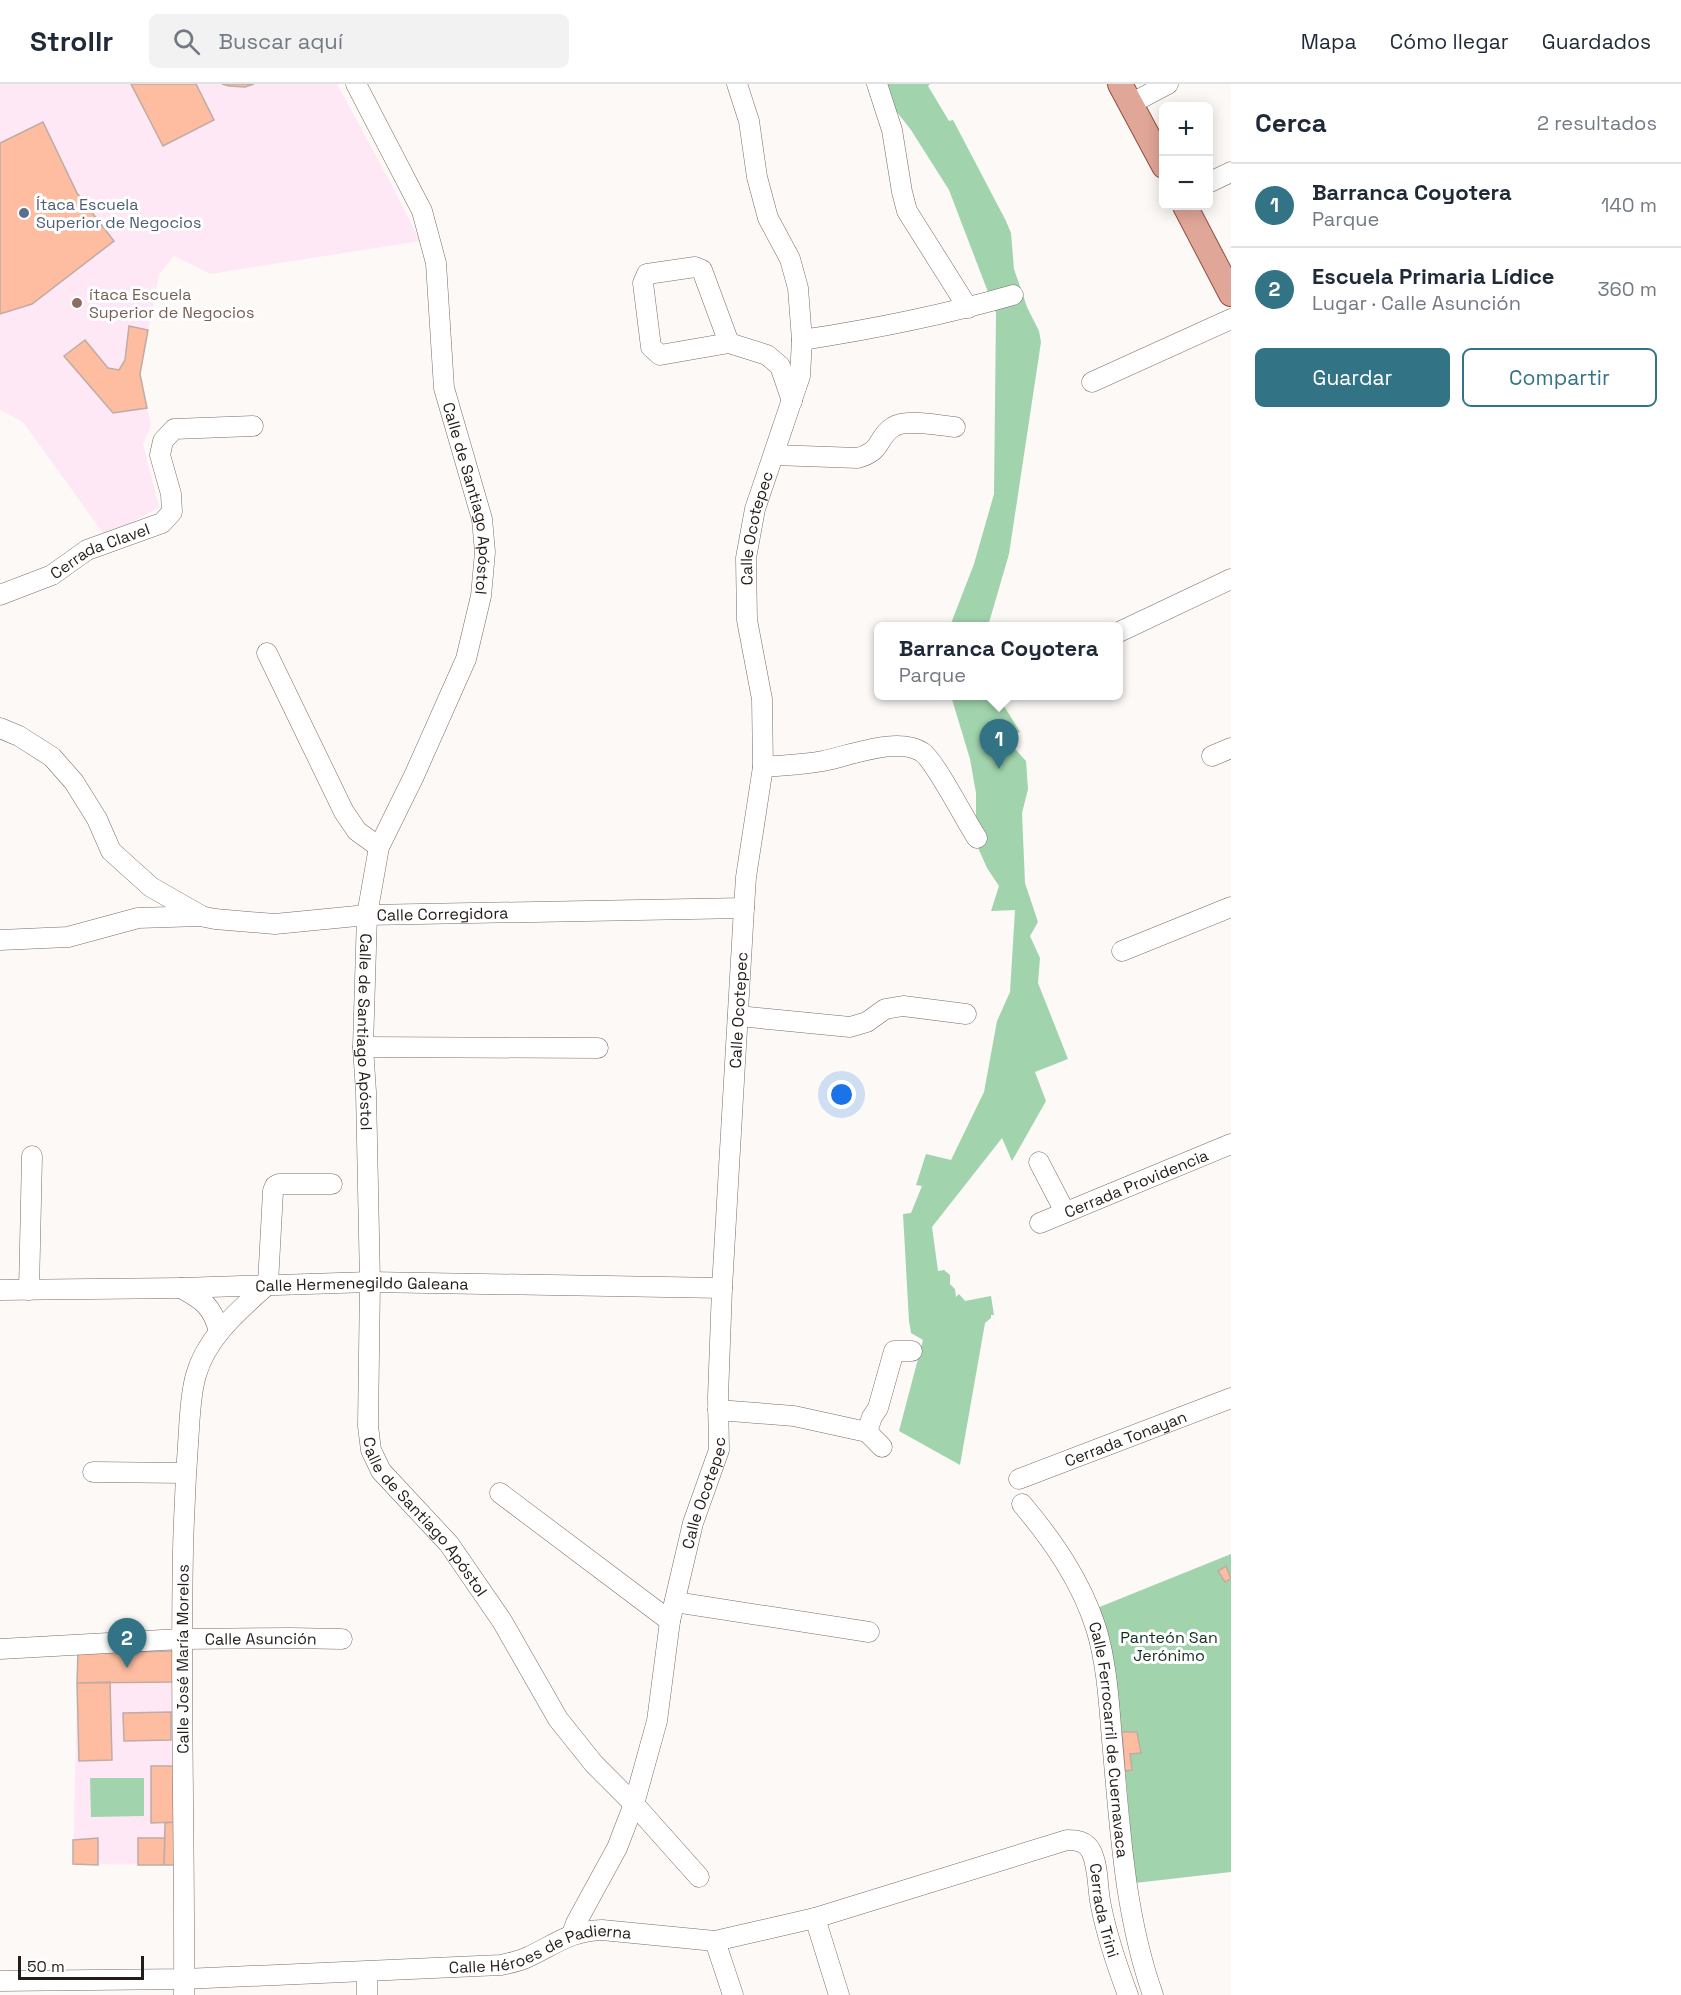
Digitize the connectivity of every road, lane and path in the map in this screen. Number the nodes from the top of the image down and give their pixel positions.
1 (356, 84) edge
2 (737, 84) edge
3 (877, 84) edge
4 (1168, 84) edge
5 (1125, 94) edge
6 (1159, 157) edge
7 (1231, 172) edge
8 (1213, 181) edge
9 (1187, 210) edge
10 (1231, 294) edge
11 (1013, 295) dead end
12 (968, 308) junction
13 (1231, 319) edge
14 (802, 340) junction
15 (729, 343) junction
16 (1092, 382) dead end
17 (792, 401) junction
18 (254, 426) dead end
19 (955, 427) dead end
20 (774, 454) junction
21 (1231, 579) edge
22 (0, 595) edge
23 (1123, 630) edge
24 (267, 653) dead end
25 (0, 728) edge
26 (1231, 748) edge
27 (1212, 756) dead end
28 (763, 767) junction
29 (977, 838) dead end
30 (379, 847) junction
31 (1231, 907) edge
32 (744, 908) junction
33 (200, 915) junction
34 (367, 915) junction
35 (0, 940) edge
36 (1122, 951) dead end
37 (966, 1014) dead end
38 (738, 1016) junction
39 (363, 1047) junction
40 (598, 1048) dead end
41 (1231, 1144) edge
42 (32, 1156) dead end
43 (1039, 1162) dead end
44 (332, 1184) dead end
45 (1065, 1212) junction
46 (1040, 1223) dead end
47 (370, 1282) junction
48 (268, 1284) junction
49 (181, 1288) junction
50 (722, 1288) junction
51 (0, 1290) edge
52 (29, 1290) junction
53 (219, 1331) junction
54 (912, 1351) dead end
55 (1231, 1398) edge
56 (718, 1410) junction
57 (867, 1432) junction
58 (882, 1447) dead end
59 (93, 1472) dead end
60 (185, 1473) junction
61 (1019, 1479) dead end
62 (500, 1493) dead end
63 (1022, 1504) dead end
64 (673, 1612) junction
65 (869, 1632) dead end
66 (342, 1639) dead end
67 (181, 1640) junction
68 (0, 1649) edge
69 (634, 1804) junction
70 (1067, 1840) joint
71 (699, 1877) dead end
72 (815, 1918) junction
73 (572, 1934) junction
74 (715, 1941) junction
75 (368, 1972) junction
76 (0, 1981) edge
77 (184, 1987) edge
78 (367, 1995) edge
79 (733, 1995) edge
80 (839, 1995) edge
81 (1128, 1995) edge
82 (1153, 1995) edge

1 - 30 street, Calle de Santiago Apóstol
2 - 14 street, Calle Ocotepec
3 - 12 street
4 - 5 street
5 - 6 main road
7 - 8 street
9 - 10 main road
11 - 12 street
12 - 14 street
13 - 16 street
14 - 17 street, Calle Ocotepec
15 - 15 street
15 - 17 street
17 - 20 street, Calle Ocotepec
18 - 22 street, Cerrada Clavel
19 - 20 street
20 - 28 street, Calle Ocotepec
21 - 23 street
24 - 30 street
25 - 33 street
26 - 27 street
28 - 29 street
28 - 32 street, Calle Ocotepec
30 - 34 street, Calle de Santiago Apóstol
31 - 36 street
32 - 34 street, Calle Corregidora
32 - 38 street, Calle Ocotepec
33 - 34 street, Calle Corregidora
33 - 35 street, Calle Corregidora
34 - 39 street, Calle de Santiago Apóstol
37 - 38 street
38 - 50 street, Calle Ocotepec
39 - 40 street
39 - 47 street, Calle de Santiago Apóstol
41 - 45 street, Cerrada Providencia
42 - 52 street
43 - 45 street
44 - 48 street
45 - 46 street, Cerrada Providencia
47 - 48 street, Calle Hermenegildo Galeana
47 - 50 street, Calle Hermenegildo Galeana
47 - 69 street, Calle de Santiago Apóstol
48 - 49 street, Calle Hermenegildo Galeana
48 - 53 street, Calle José María Morelos
49 - 52 street, Calle Hermenegildo Galeana
49 - 53 street
50 - 56 street, Calle Ocotepec
51 - 52 street, Calle Hermenegildo Galeana
53 - 60 street, Calle José María Morelos
54 - 57 street
55 - 61 street, Cerrada Tonayan
56 - 57 street
56 - 64 street, Calle Ocotepec
57 - 58 street
59 - 60 street
60 - 67 street, Calle José María Morelos
62 - 64 street
63 - 82 street, Calle Ferrocarril de Cuernavaca
64 - 65 street
64 - 69 street, Calle Ocotepec
66 - 67 street, Calle Asunción
67 - 68 street, Calle Asunción
67 - 77 street, Calle José María Morelos
69 - 71 street, Calle de Santiago Apóstol
69 - 73 street, Calle Ocotepec
70 - 72 street, Calle Héroes de Padierna
70 - 81 street, Cerrada Trini
72 - 74 street, Calle Héroes de Padierna
72 - 80 street
73 - 74 street, Calle Héroes de Padierna
73 - 75 street, Calle Héroes de Padierna
74 - 79 street
75 - 77 street, Calle Héroes de Padierna
75 - 78 street
76 - 77 street, Calle Héroes de Padierna

